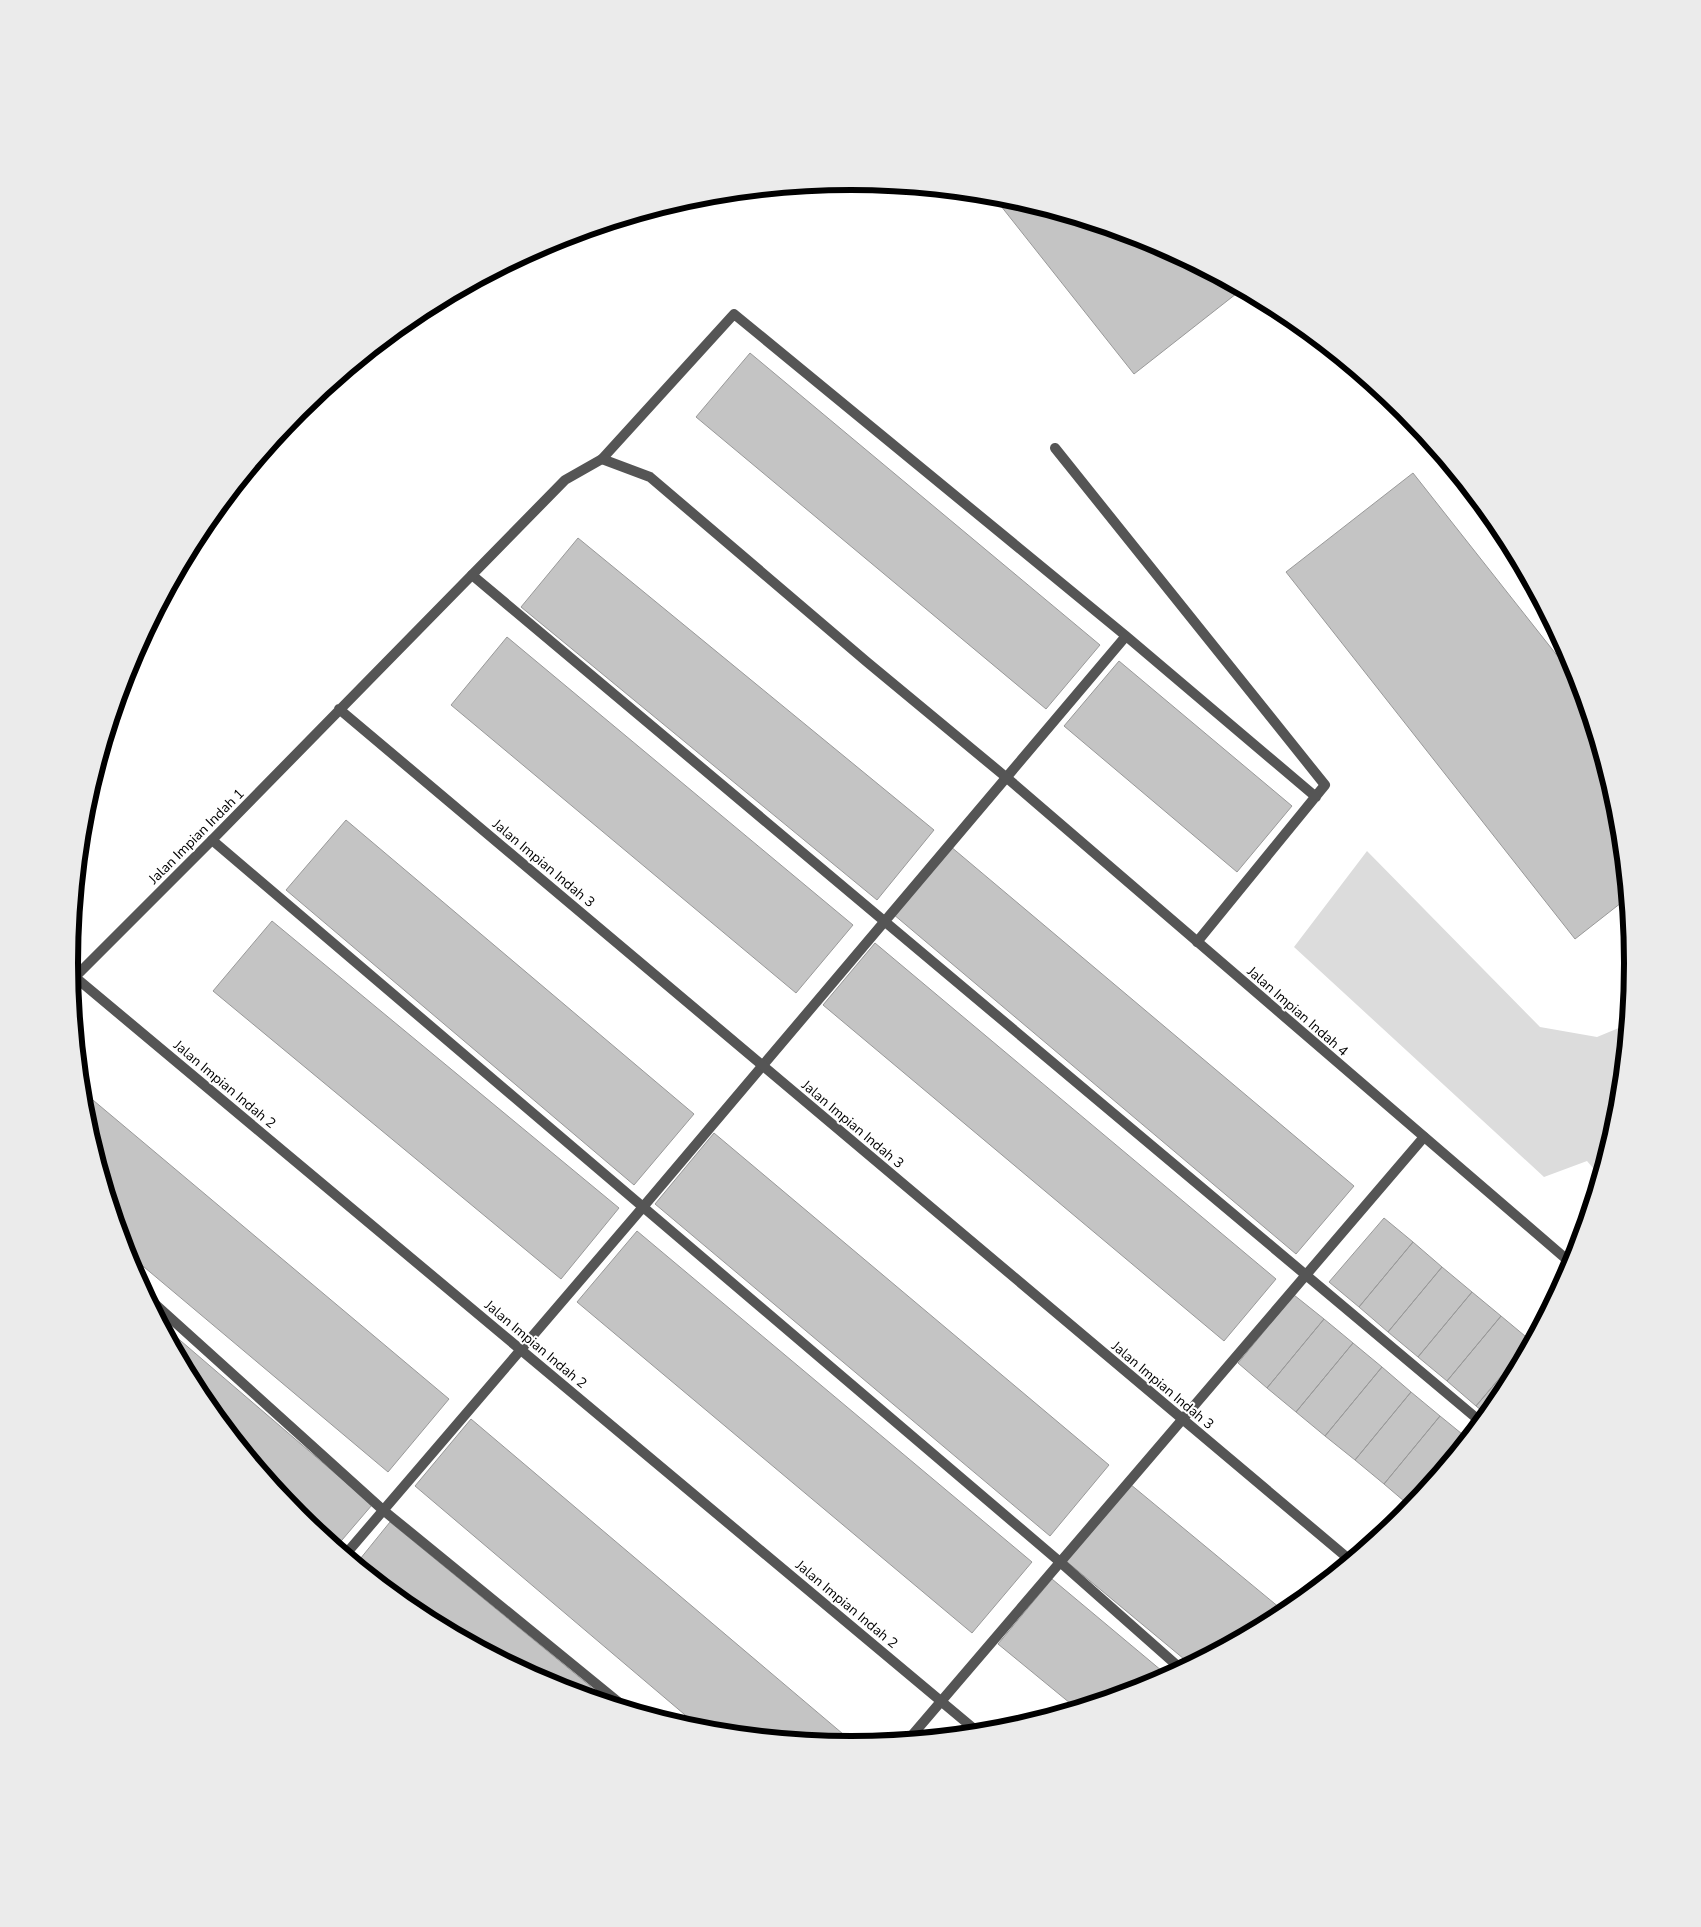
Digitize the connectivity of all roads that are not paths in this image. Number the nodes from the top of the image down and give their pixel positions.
1 (1055, 448) dead end
2 (602, 459) junction
3 (472, 575) junction
4 (1126, 636) junction
5 (339, 709) junction
6 (1006, 778) junction
7 (1316, 796) junction
8 (212, 840) junction
9 (884, 921) junction
10 (1197, 942) junction
11 (78, 974) edge
12 (78, 983) edge
13 (762, 1065) junction
14 (1424, 1137) junction
15 (643, 1207) junction
16 (1565, 1258) edge
17 (1306, 1275) junction
18 (158, 1307) edge
19 (520, 1348) junction
20 (1476, 1418) edge
21 (1182, 1419) junction
22 (383, 1510) junction
23 (348, 1551) edge
24 (1346, 1557) edge
25 (1060, 1562) junction
26 (1176, 1664) edge
27 (615, 1699) edge
28 (941, 1701) junction
29 (972, 1727) edge
30 (913, 1734) edge

1 - 7 street
2 - 3 street, Jalan Impian Indah 1
2 - 4 street, Jalan Impian Indah 1
2 - 6 street, Jalan Impian Indah 4
3 - 5 street, Jalan Impian Indah 1
3 - 9 street
4 - 6 street
4 - 7 street
5 - 8 street, Jalan Impian Indah 1
5 - 13 street, Jalan Impian Indah 3
6 - 9 street
6 - 10 street, Jalan Impian Indah 4
7 - 10 street
8 - 11 street, Jalan Impian Indah 1
8 - 15 street
9 - 13 street
9 - 17 street
10 - 14 street, Jalan Impian Indah 4
12 - 19 street, Jalan Impian Indah 2
13 - 15 street
13 - 21 street, Jalan Impian Indah 3
14 - 16 street, Jalan Impian Indah 4
14 - 17 street
15 - 19 street
15 - 25 street
17 - 20 street
17 - 21 street
18 - 22 street
19 - 22 street
19 - 28 street, Jalan Impian Indah 2
21 - 24 street, Jalan Impian Indah 3
21 - 25 street
22 - 23 street
22 - 27 street
25 - 26 street
25 - 28 street
28 - 29 street, Jalan Impian Indah 2
28 - 30 street

